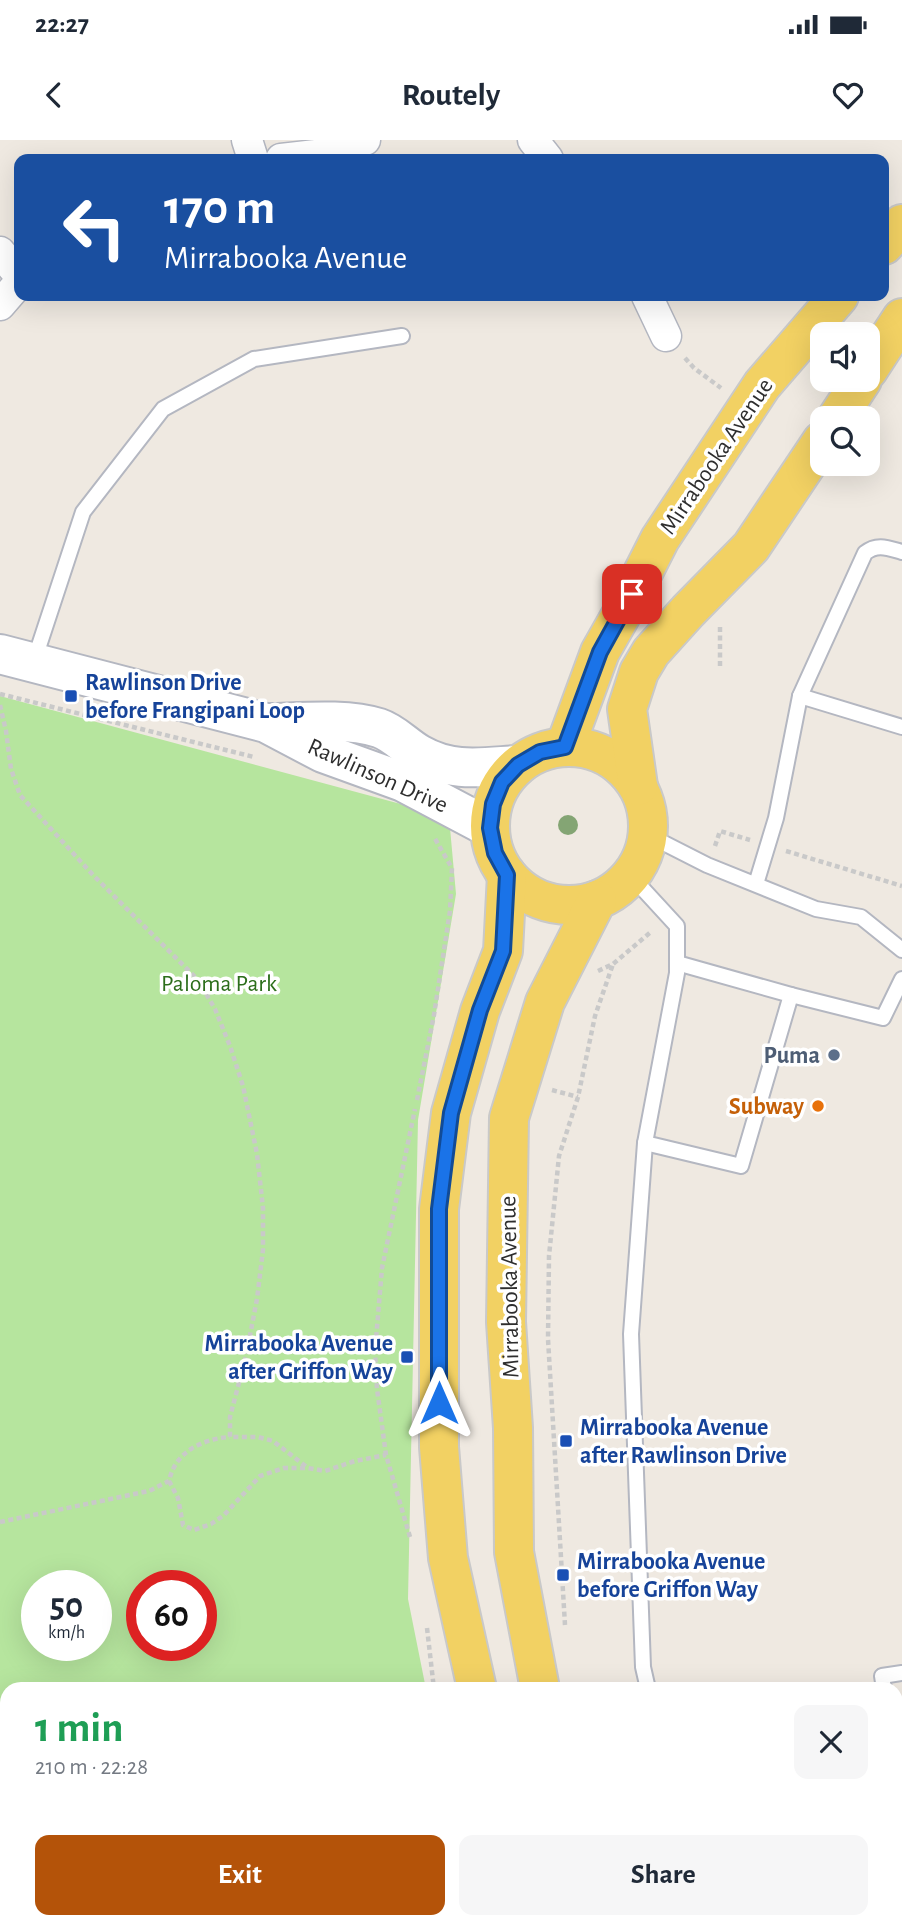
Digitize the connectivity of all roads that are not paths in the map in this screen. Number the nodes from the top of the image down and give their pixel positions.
1 (366, 140) edge
2 (533, 140) edge
3 (319, 154) edge
4 (544, 154) edge
5 (902, 224) edge
6 (889, 239) edge
7 (0, 252) edge
8 (14, 269) edge
9 (14, 289) edge
10 (649, 301) edge
11 (835, 301) edge
12 (0, 305) edge
13 (902, 318) edge
14 (402, 336) dead end
15 (666, 336) road end
16 (880, 352) edge
17 (810, 458) edge
18 (902, 552) edge
19 (17, 658) edge
20 (800, 696) junction
21 (902, 727) edge
22 (262, 741) junction
23 (565, 747) junction
24 (518, 765) junction
25 (638, 786) junction
26 (490, 828) junction
27 (648, 835) junction
28 (507, 875) junction
29 (631, 876) junction
30 (756, 884) junction
31 (597, 900) junction
32 (902, 950) edge
33 (677, 963) junction
34 (902, 979) edge
35 (791, 995) junction
36 (645, 1143) junction
37 (902, 1673) edge
38 (475, 1682) edge
39 (539, 1682) edge
40 (646, 1682) edge
41 (883, 1682) edge

1 - 3 street
2 - 4 street
5 - 6 main road
7 - 8 street
9 - 12 street
10 - 15 street
11 - 23 main road, Mirrabooka Avenue
13 - 16 main road
14 - 19 lane
17 - 25 main road, Mirrabooka Avenue
18 - 20 lane
19 - 22 street, Rawlinson Drive
20 - 21 lane
20 - 30 lane
22 - 24 street, Rawlinson Drive
22 - 26 street, Rawlinson Drive
23 - 24 main road, Mirrabooka Avenue
23 - 25 main road, Mirrabooka Avenue
24 - 26 main road, Mirrabooka Avenue
25 - 27 main road, Mirrabooka Avenue
26 - 28 main road, Mirrabooka Avenue
27 - 29 main road, Mirrabooka Avenue
27 - 30 lane
28 - 31 main road, Mirrabooka Avenue
28 - 38 main road, Mirrabooka Avenue
29 - 31 main road, Mirrabooka Avenue
29 - 33 lane
30 - 32 lane
31 - 39 main road, Mirrabooka Avenue
33 - 35 lane
33 - 36 lane
34 - 35 lane
35 - 36 lane
36 - 40 lane
37 - 41 lane

